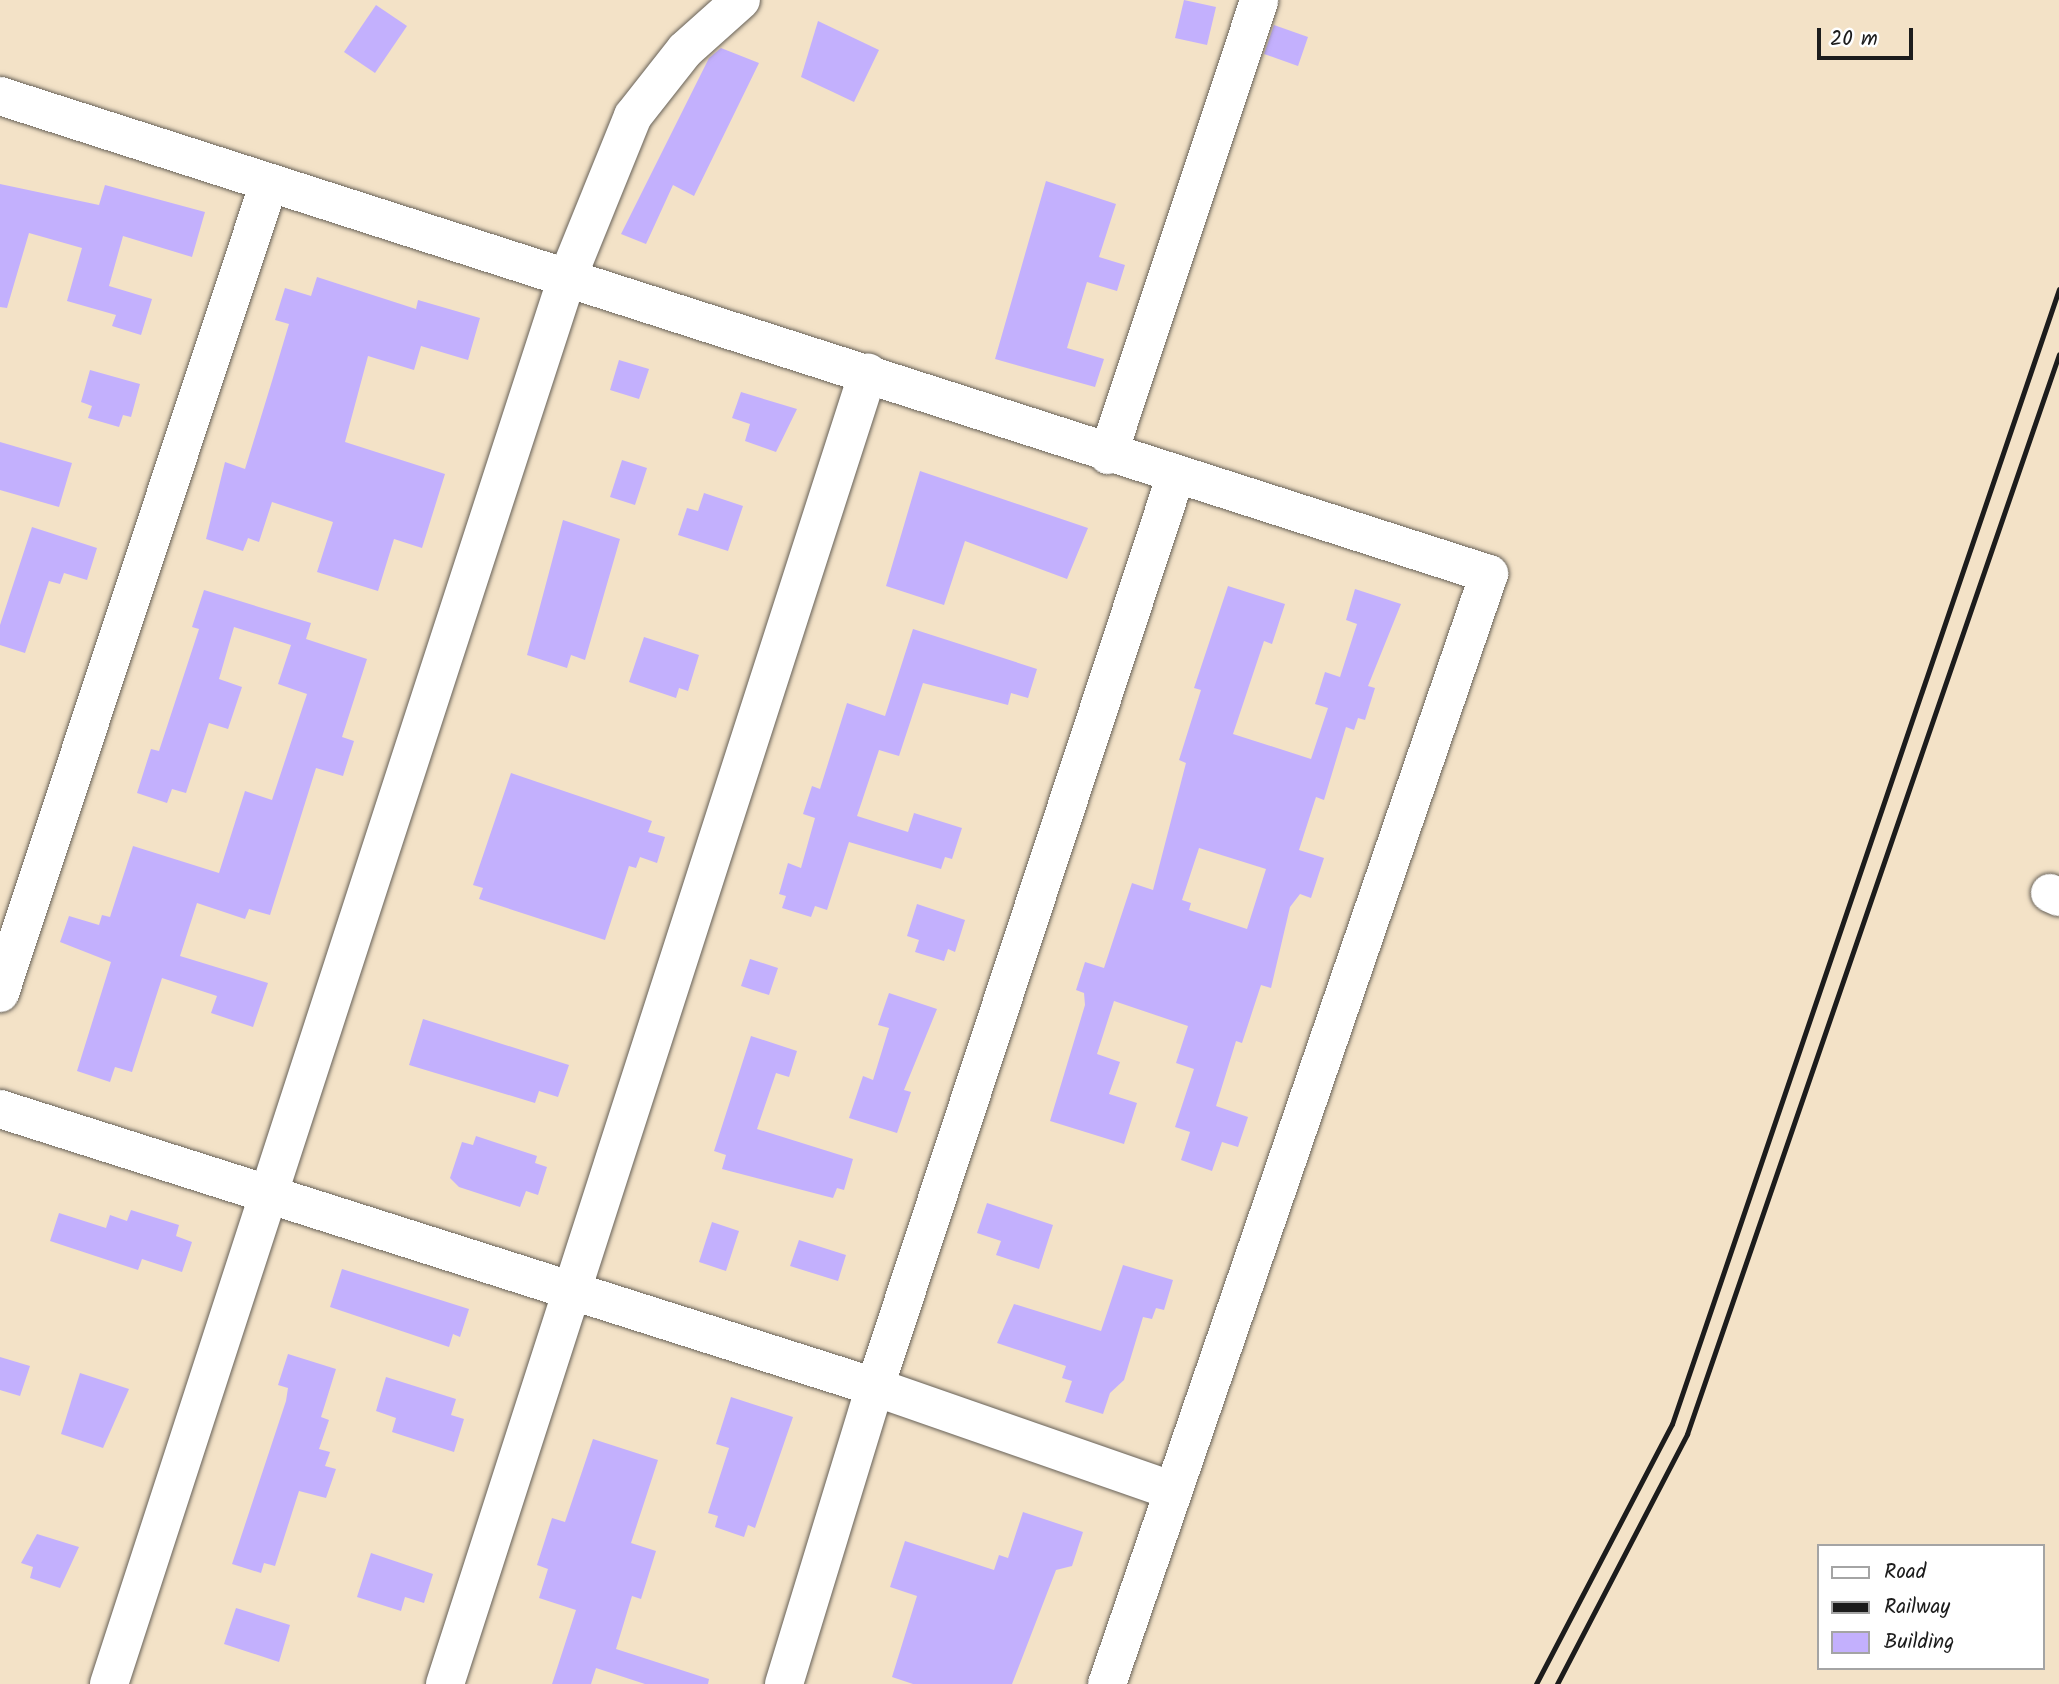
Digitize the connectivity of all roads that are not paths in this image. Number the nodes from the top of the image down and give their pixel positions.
1 (741, 0) edge
2 (1259, 0) edge
3 (0, 96) edge
4 (268, 186) junction
5 (566, 281) junction
6 (868, 373) junction
7 (1108, 455) junction
8 (1175, 478) junction
9 (0, 993) edge
10 (0, 1109) edge
11 (270, 1196) junction
12 (576, 1295) junction
13 (875, 1387) junction
14 (1171, 1490) junction
15 (109, 1684) edge
16 (445, 1684) edge
17 (784, 1684) edge
18 (1107, 1684) edge

1 - 5 street
2 - 7 street
3 - 4 street
4 - 5 street
4 - 9 street
5 - 6 street
5 - 11 street
6 - 7 street
6 - 12 street
7 - 8 street
8 - 13 street
8 - 14 street
10 - 11 street
11 - 12 street
11 - 15 street
12 - 13 street
12 - 16 street
13 - 14 street
13 - 17 street
14 - 18 street

